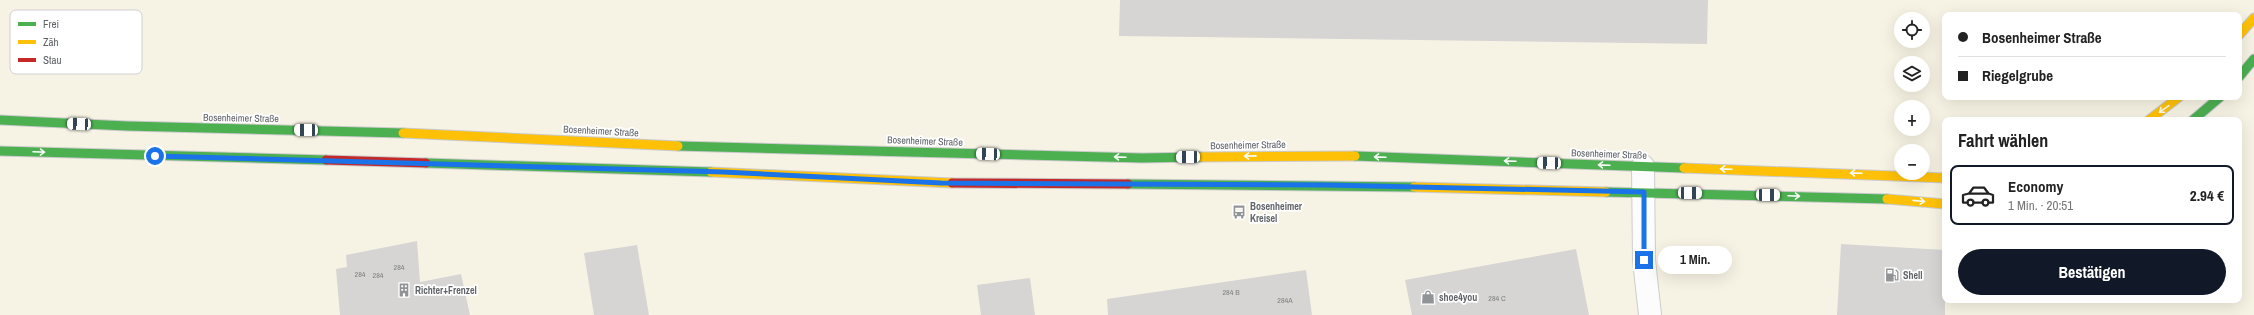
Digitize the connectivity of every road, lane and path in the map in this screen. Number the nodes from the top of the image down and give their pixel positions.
1 (2254, 18) edge
2 (2242, 32) edge
3 (2254, 60) edge
4 (2242, 74) edge
5 (2175, 100) edge
6 (2216, 100) edge
7 (2152, 117) edge
8 (2197, 117) edge
9 (0, 120) edge
10 (0, 151) edge
11 (1643, 166) junction
12 (1942, 178) edge
13 (1644, 192) junction
14 (1942, 204) edge
15 (1650, 315) edge

1 - 2 street
3 - 4 street
5 -> 7 street
6 - 8 street
11 -> 9 street, Bosenheimer Straße
10 -> 13 street
12 -> 11 street, Bosenheimer Straße
11 - 13 street
13 -> 14 street
13 - 15 street

